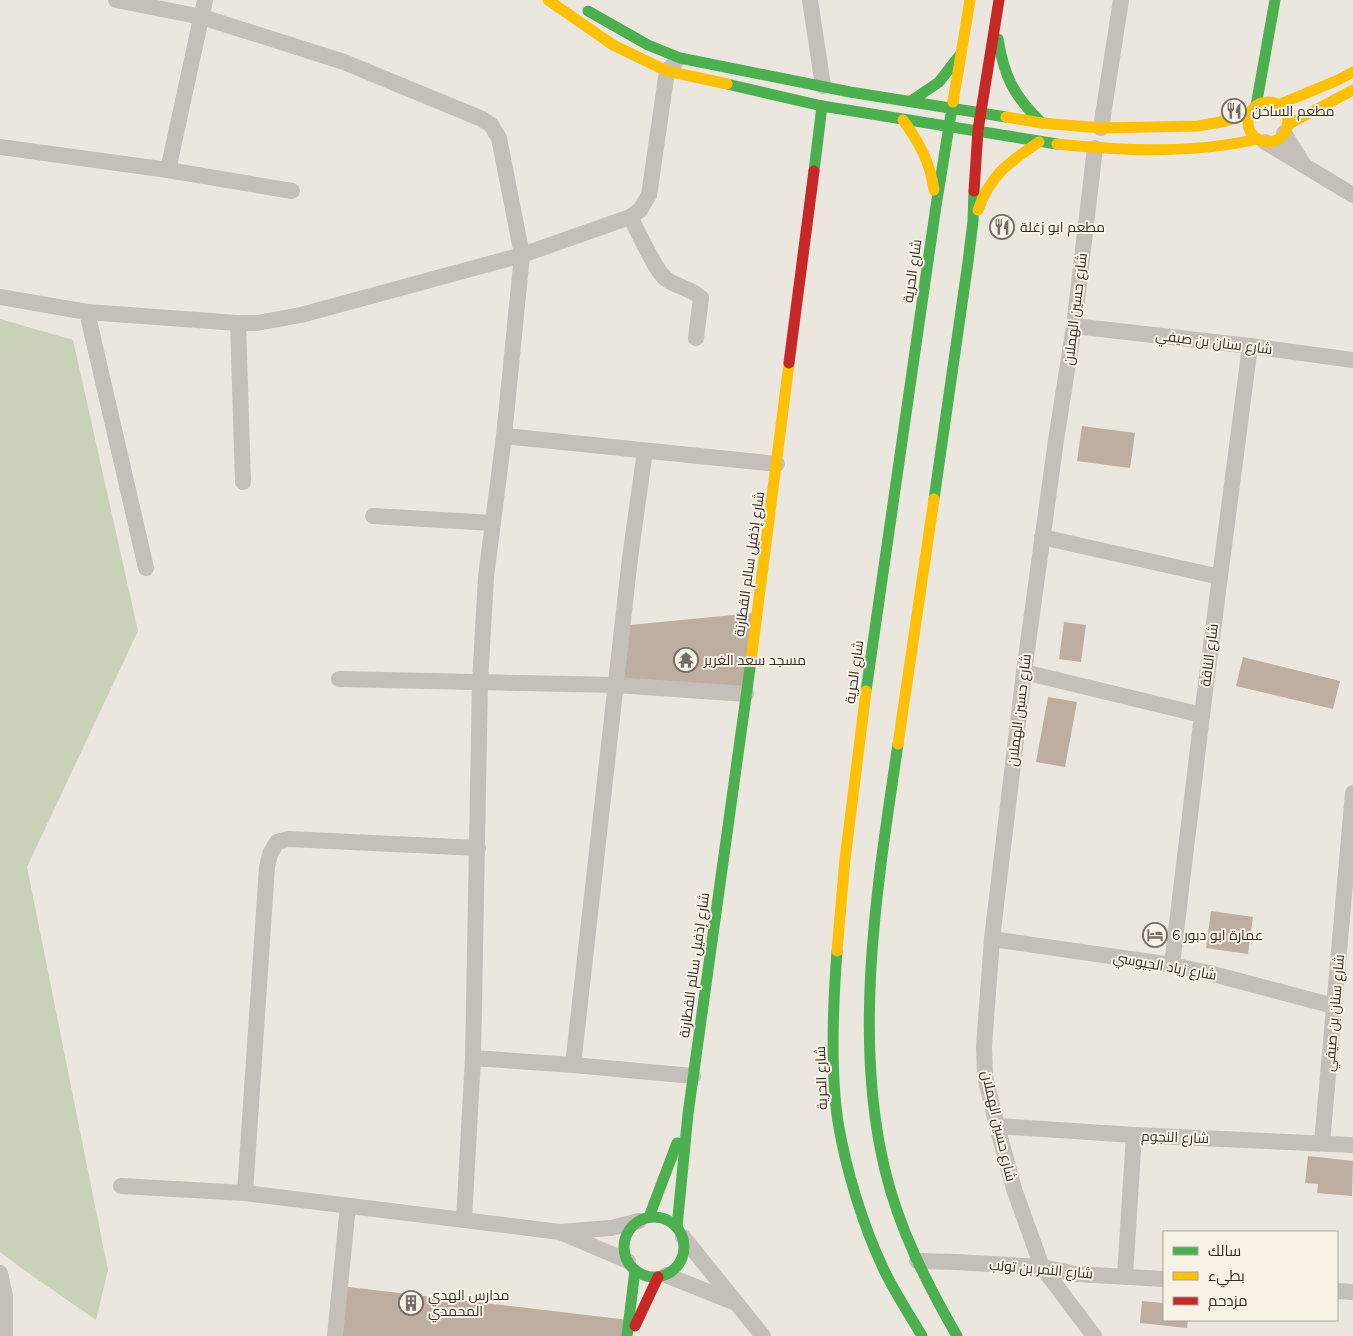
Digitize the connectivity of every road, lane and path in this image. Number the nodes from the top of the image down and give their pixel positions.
1 (116, 0) edge
2 (206, 0) edge
3 (548, 0) edge
4 (810, 0) edge
5 (970, 0) edge
6 (998, 0) edge
7 (1121, 0) edge
8 (1275, 0) edge
9 (579, 4) dead end
10 (202, 17) junction
11 (995, 20) junction
12 (1271, 27) junction
13 (962, 52) junction
14 (680, 58) junction
15 (667, 71) junction
16 (1353, 72) edge
17 (823, 86) junction
18 (1353, 90) edge
19 (1273, 96) junction
20 (912, 101) junction
21 (822, 106) junction
22 (953, 109) junction
23 (1253, 109) junction
24 (981, 113) junction
25 (903, 120) junction
26 (1042, 123) junction
27 (950, 126) junction
28 (1101, 128) junction
29 (1286, 129) junction
30 (978, 132) junction
31 (1262, 141) junction
32 (1039, 142) junction
33 (0, 147) edge
34 (1095, 148) junction
35 (1304, 166) junction
36 (168, 170) junction
37 (292, 192) dead end
38 (1353, 195) edge
39 (936, 206) junction
40 (630, 217) junction
41 (972, 228) junction
42 (522, 255) junction
43 (0, 297) edge
44 (87, 312) junction
45 (238, 323) junction
46 (1074, 326) junction
47 (696, 338) dead end
48 (1250, 346) junction
49 (1353, 360) edge
50 (504, 436) junction
51 (645, 451) junction
52 (777, 464) junction
53 (243, 482) dead end
54 (373, 516) dead end
55 (493, 523) junction
56 (1042, 537) junction
57 (146, 568) dead end
58 (1220, 577) junction
59 (1024, 672) junction
60 (339, 678) dead end
61 (480, 682) junction
62 (616, 685) junction
63 (746, 694) junction
64 (1202, 715) junction
65 (1353, 793) edge
66 (478, 848) junction
67 (992, 940) junction
68 (1172, 965) junction
69 (1334, 1006) junction
70 (473, 1058) junction
71 (572, 1065) junction
72 (693, 1076) junction
73 (688, 1114) junction
74 (997, 1126) junction
75 (1134, 1135) junction
76 (1322, 1143) junction
77 (1353, 1145) edge
78 (121, 1186) dead end
79 (245, 1193) junction
80 (348, 1206) junction
81 (464, 1219) junction
82 (644, 1219) junction
83 (560, 1232) junction
84 (680, 1232) junction
85 (917, 1261) junction
86 (631, 1266) junction
87 (1042, 1267) junction
88 (0, 1273) edge
89 (662, 1276) junction
90 (1125, 1276) junction
91 (1163, 1279) edge
92 (1338, 1291) edge
93 (1353, 1292) edge
94 (738, 1304) junction
95 (5, 1336) edge
96 (335, 1336) edge
97 (629, 1336) edge
98 (763, 1336) edge
99 (922, 1336) edge
100 (956, 1336) edge
101 (1094, 1336) edge

1 - 10 street
2 - 10 street
3 - 15 main road
4 - 17 street
5 - 13 main road, شارع الحرية
6 - 11 main road
7 - 28 street
8 - 12 main road
9 - 14 main road
10 - 36 street
10 - 42 street
11 - 24 main road
11 - 26 main road
12 - 19 main road
12 - 23 main road
13 - 20 main road
13 - 22 main road, شارع الحرية
14 - 15 street
14 - 17 main road
15 - 21 main road
15 - 40 street
16 - 19 main road
17 - 20 main road
18 - 29 main road
19 - 23 main road
19 - 29 main road
20 - 22 main road
21 - 25 main road
21 - 52 main road, شارع إذفيل سالم القطارنة
22 - 24 main road
22 - 27 main road, شارع الحرية
23 - 28 main road
23 - 31 main road
24 - 26 main road
24 - 30 main road
25 - 27 main road
25 - 39 main road
26 - 28 main road
27 - 30 main road
27 - 39 main road, شارع الحرية
29 - 31 main road
29 - 35 street
30 - 32 main road
30 - 41 main road
31 - 34 main road
31 - 35 street
32 - 34 main road
32 - 41 main road
33 - 36 street
34 - 46 street, شارع حسين الهملان
35 - 38 street
36 - 37 street
39 - 99 main road, شارع الحرية
40 - 42 street
40 - 47 street
41 - 85 main road
42 - 45 street
42 - 50 street
43 - 44 street
44 - 45 street
44 - 57 street
45 - 53 street
46 - 48 street, شارع سنان بن صيفي
46 - 56 street, شارع حسين الهملان
48 - 49 street, شارع سنان بن صيفي
48 - 58 street, شارع الناقة
50 - 51 street
50 - 55 street
51 - 52 street
51 - 62 street
52 - 63 main road, شارع إذفيل سالم القطارنة
54 - 55 street
55 - 61 street
56 - 58 street
56 - 59 street, شارع حسين الهملان
58 - 64 street, شارع الناقة
59 - 64 street
59 - 67 street, شارع حسين الهملان
60 - 61 street
61 - 62 street
61 - 66 street
62 - 63 street
62 - 71 street
63 - 72 main road, شارع إذفيل سالم القطارنة
64 - 68 street, شارع الناقة
65 - 69 street, شارع سنان بن صيفي
66 - 70 street
66 - 79 street
67 - 68 street, شارع زياد الجيوسي
67 - 74 street, شارع حسين الهملان
68 - 69 street, شارع زياد الجيوسي
69 - 76 street, شارع سنان بن صيفي
70 - 71 street
70 - 81 street
71 - 72 street
72 - 73 main road, شارع إذفيل سالم القطارنة
73 - 82 main road, شارع إذفيل سالم القطارنة
73 - 84 main road, شارع إذفيل سالم القطارنة
74 - 75 street, شارع النجوم
74 - 87 street, شارع حسين الهملان
75 - 76 street, شارع النجوم
75 - 90 street
76 - 77 street, شارع النجوم
78 - 79 street
79 - 80 street
80 - 81 street
80 - 96 street
81 - 83 street
82 - 83 street
82 - 84 main road
82 - 86 main road
83 - 86 street
84 - 89 main road
84 - 94 street
85 - 87 street, شارع النمر بن تولب
85 - 100 main road
86 - 89 main road
86 - 97 main road
87 - 90 street, شارع النمر بن تولب
87 - 101 street, شارع حسين الهملان
88 - 95 street
89 - 94 street
89 - 97 main road
90 - 91 street, شارع النمر بن تولب
92 - 93 street
94 - 98 street

